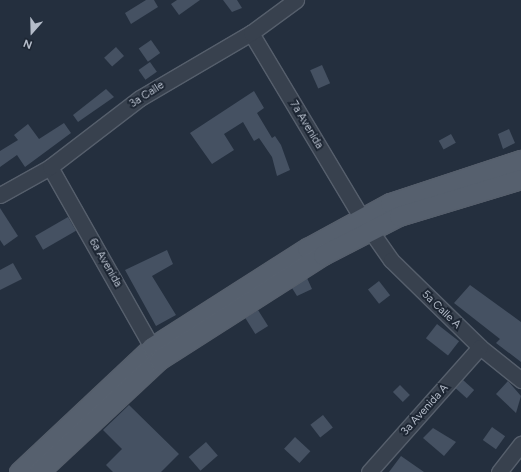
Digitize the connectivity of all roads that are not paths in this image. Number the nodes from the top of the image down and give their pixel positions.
1 (296, 0) edge
2 (251, 33) junction
3 (521, 160) edge
4 (50, 167) junction
5 (521, 178) edge
6 (0, 195) edge
7 (366, 224) junction
8 (480, 347) junction
9 (156, 354) junction
10 (521, 380) edge
11 (63, 439) junction
12 (521, 444) edge
13 (19, 472) edge
14 (39, 472) edge
15 (369, 472) edge
16 (499, 472) edge

1 - 2 street, 3a Calle
2 - 4 street, 3a Calle
2 - 7 street, 7a Avenida
3 - 7 main road
4 - 6 street, 3a Calle
4 - 9 street, 6a Avenida
5 - 7 main road
7 - 8 street, 5a Calle A
7 - 9 main road
8 - 10 street, 5a Calle A
8 - 15 street, 3a Avenida A
9 - 11 main road
11 - 13 main road
11 - 14 main road
12 - 16 street

